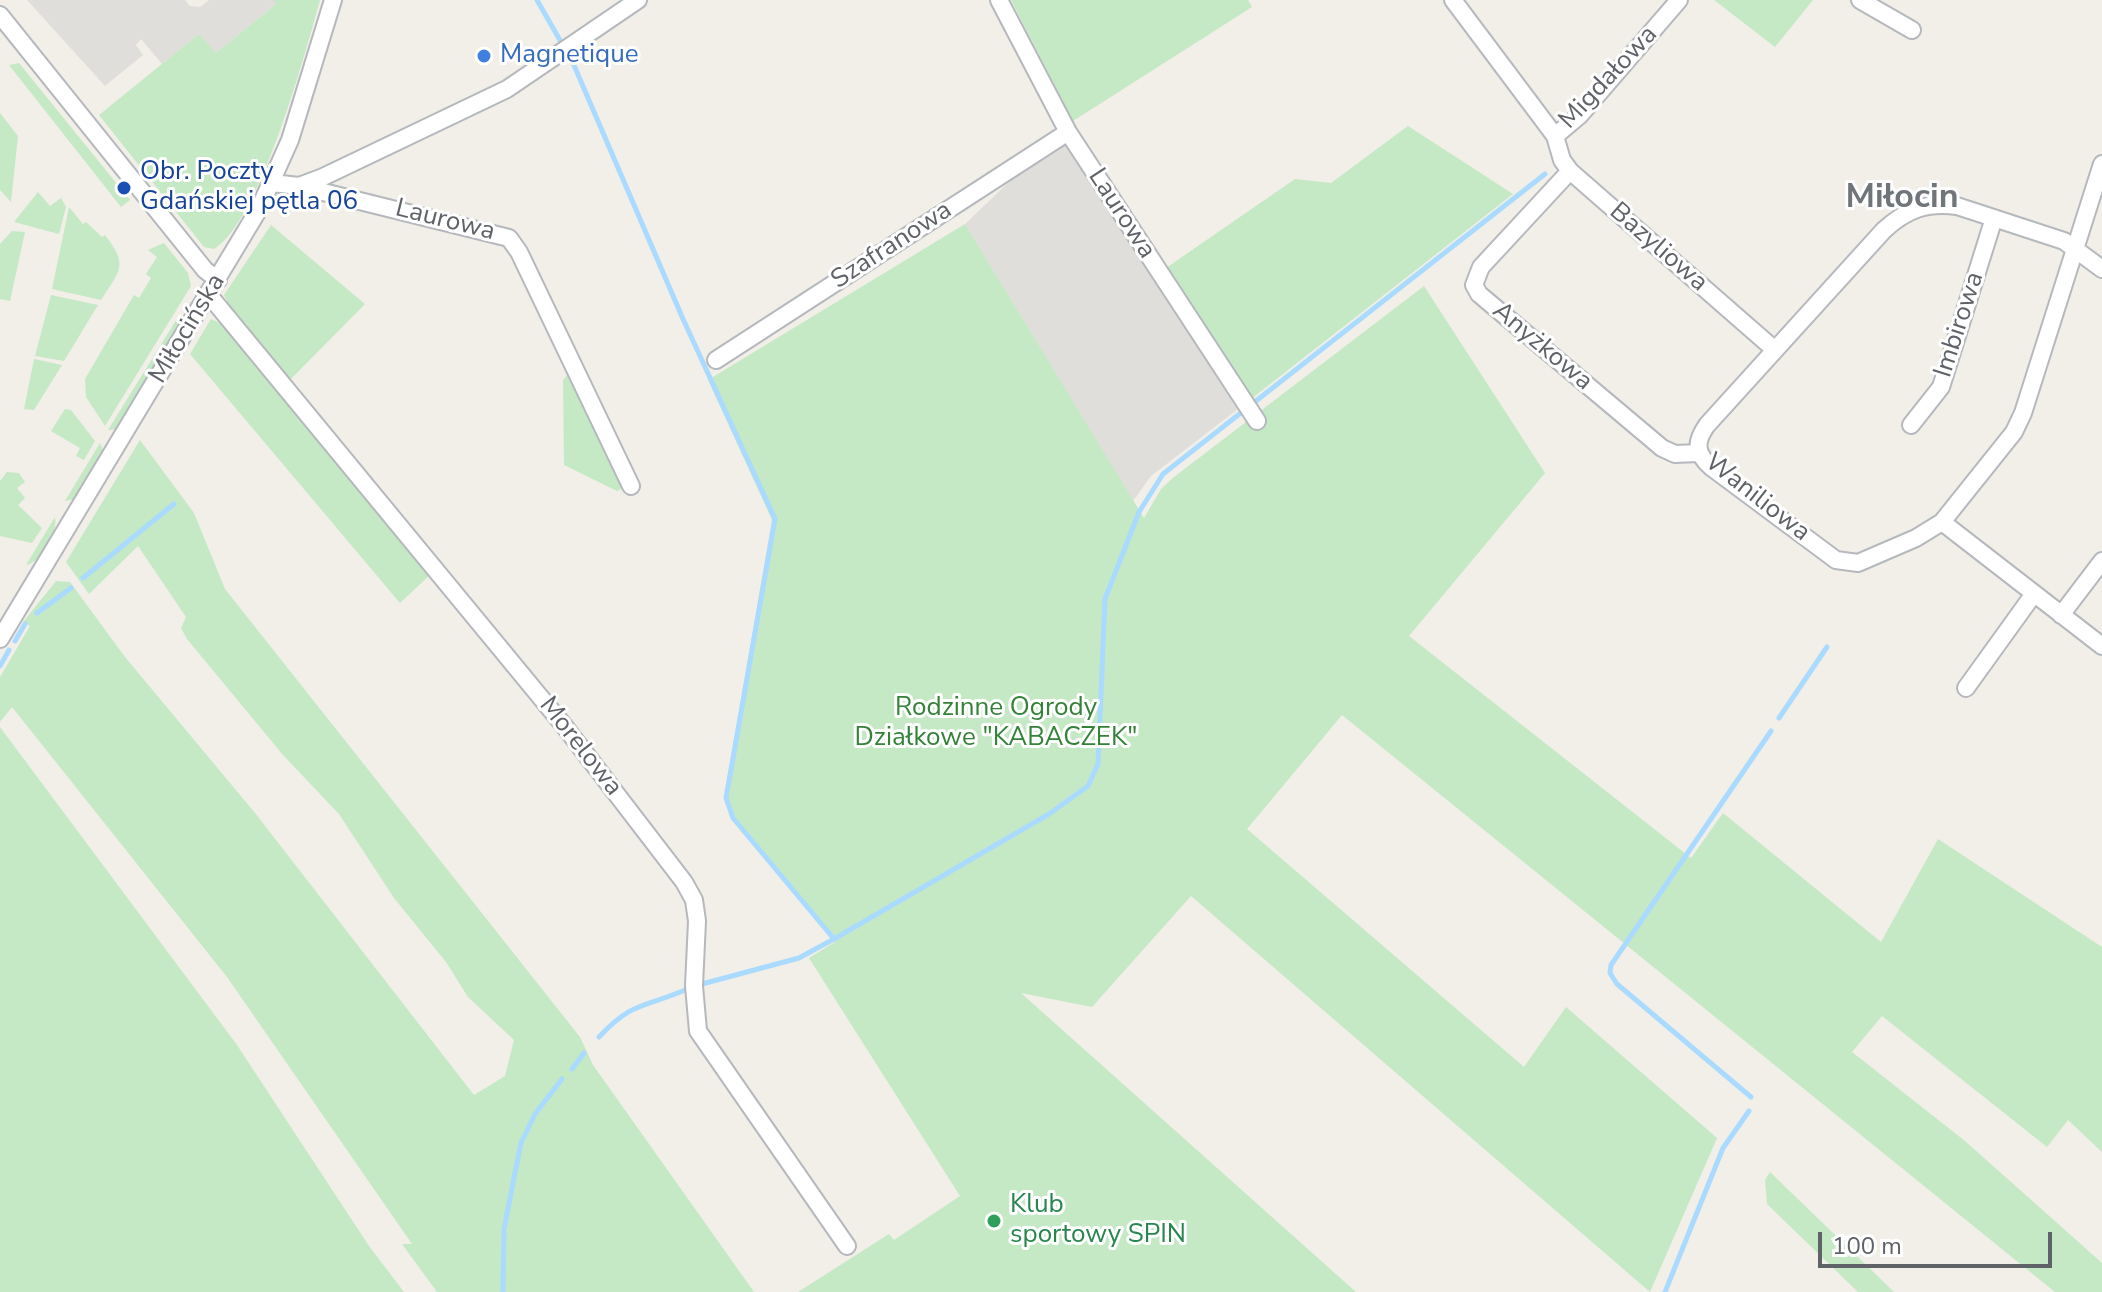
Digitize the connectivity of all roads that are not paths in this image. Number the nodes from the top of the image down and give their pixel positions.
1 (333, 0) edge
2 (638, 0) edge
3 (999, 0) edge
4 (1453, 0) edge
5 (1679, 0) edge
6 (1860, 0) edge
7 (0, 15) edge
8 (1912, 30) dead end
9 (1068, 132) junction
10 (1555, 136) junction
11 (2102, 164) edge
12 (1570, 171) junction
13 (272, 183) junction
14 (299, 186) junction
15 (1994, 218) junction
16 (2075, 248) junction
17 (2102, 269) edge
18 (214, 287) junction
19 (1775, 350) junction
20 (716, 360) dead end
21 (1257, 421) dead end
22 (1911, 425) dead end
23 (1698, 453) junction
24 (631, 486) dead end
25 (1942, 522) junction
26 (2102, 561) edge
27 (2033, 595) junction
28 (2061, 615) junction
29 (0, 639) edge
30 (2102, 646) edge
31 (1966, 688) dead end
32 (847, 1246) dead end

1 - 13 street, Miłocińska
2 - 14 street
3 - 9 street, Laurowa
4 - 10 street, Migdałowa
5 - 10 street, Migdałowa
6 - 8 street
7 - 18 street, Morelowa
9 - 20 street, Szafranowa
9 - 21 street, Laurowa
10 - 12 street, Bazyliowa
11 - 16 street, Waniliowa
12 - 19 street, Bazyliowa
12 - 23 street, Anyżkowa
13 - 14 street, Laurowa
13 - 18 street, Miłocińska
14 - 24 street, Laurowa
15 - 16 street, Waniliowa
15 - 19 street, Waniliowa
15 - 22 street, Imbirowa
16 - 17 street
16 - 25 street, Waniliowa
18 - 29 street, Miłocińska
18 - 32 street, Morelowa
19 - 23 street, Waniliowa
23 - 25 street, Waniliowa
25 - 27 street
26 - 28 street
27 - 28 street
27 - 31 street
28 - 30 street

